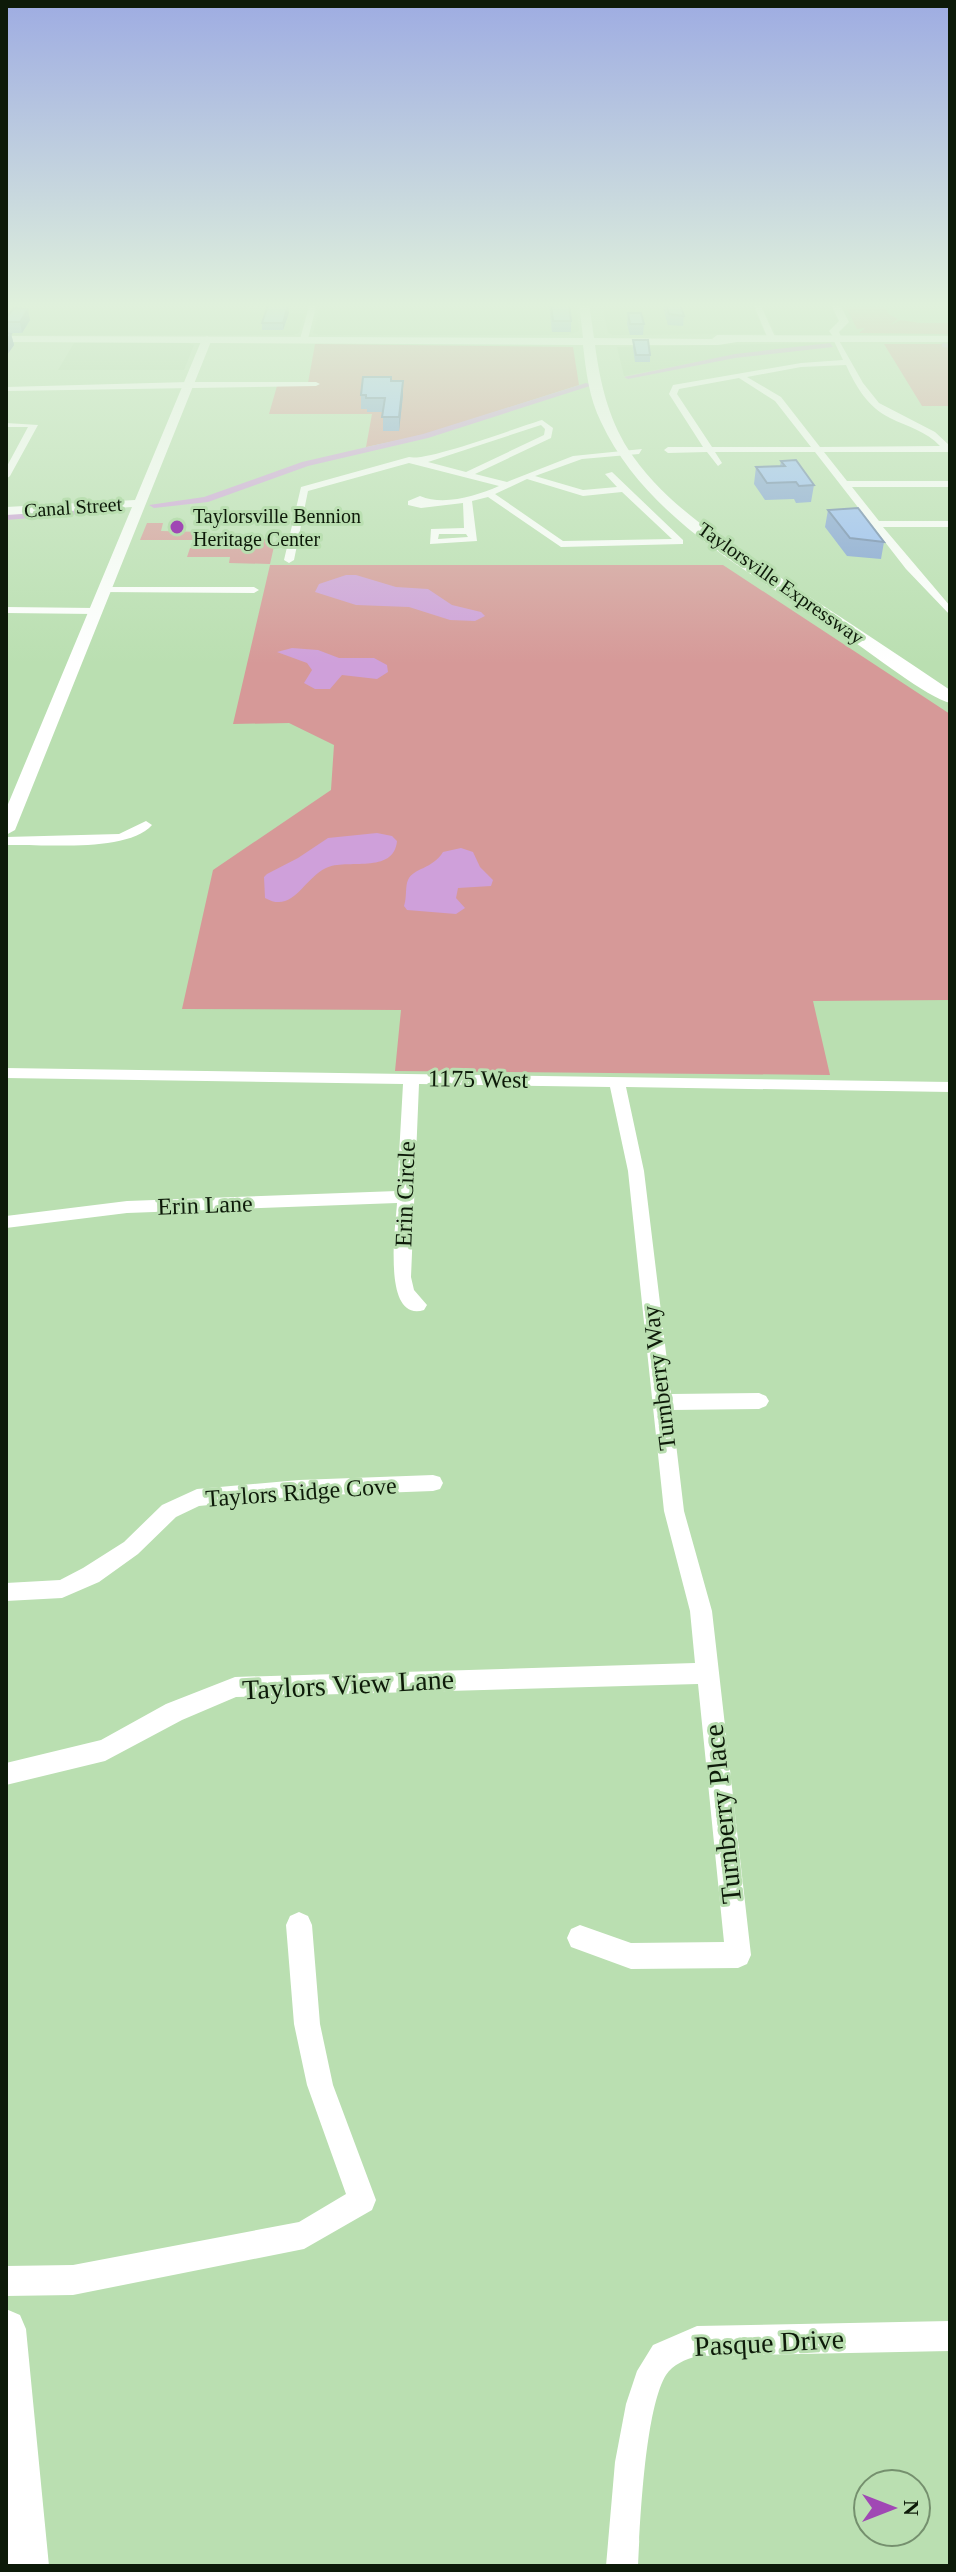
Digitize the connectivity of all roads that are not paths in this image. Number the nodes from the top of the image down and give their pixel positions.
1 (172, 423) edge
2 (539, 423) edge
3 (544, 423) edge
4 (611, 423) edge
5 (624, 423) edge
6 (693, 423) edge
7 (797, 423) edge
8 (911, 423) edge
9 (6, 425) edge
10 (709, 449) junction
11 (817, 449) junction
12 (948, 449) edge
13 (668, 450) dead end
14 (632, 452) junction
15 (423, 461) junction
16 (718, 463) dead end
17 (469, 474) junction
18 (609, 474) dead end
19 (6, 476) edge
20 (529, 477) junction
21 (845, 484) junction
22 (950, 484) edge
23 (510, 486) junction
24 (622, 489) junction
25 (491, 495) junction
26 (467, 501) junction
27 (139, 503) junction
28 (427, 503) dead end
29 (6, 511) edge
30 (876, 524) junction
31 (950, 524) edge
32 (469, 531) dead end
33 (289, 560) dead end
34 (104, 590) junction
35 (254, 590) dead end
36 (948, 608) edge
37 (6, 610) edge
38 (95, 611) junction
39 (922, 659) dead end
40 (950, 698) edge
41 (146, 825) dead end
42 (6, 830) edge
43 (6, 841) edge
44 (6, 1073) edge
45 (411, 1078) junction
46 (617, 1081) junction
47 (950, 1087) edge
48 (405, 1197) junction
49 (6, 1222) edge
50 (418, 1305) dead end
51 (759, 1401) dead end
52 (662, 1402) junction
53 (433, 1483) dead end
54 (6, 1592) edge
55 (707, 1673) junction
56 (6, 1774) edge
57 (299, 1925) dead end
58 (580, 1938) dead end
59 (6, 2281) edge
60 (6, 2329) edge
61 (950, 2336) edge
62 (27, 2566) edge
63 (622, 2566) edge

1 - 27 street
2 - 15 street
3 - 17 street
4 - 14 main road
5 - 14 main road
6 - 10 street
7 - 11 street
8 - 12 street
9 - 19 street
10 - 11 street
10 - 13 street
10 - 16 street
11 - 12 street
11 - 21 street
14 - 20 street
14 - 39 main road, Taylorsville Expressway
14 - 40 main road, Taylorsville Expressway
15 - 17 street
15 - 33 street
17 - 23 street
18 - 24 street
20 - 23 street
20 - 24 street
21 - 22 street
21 - 30 street
23 - 25 street
24 - 25 street
25 - 26 street
26 - 28 street
26 - 32 street
27 - 29 street, Canal Street
27 - 34 street
30 - 31 street
30 - 36 street
34 - 35 street
34 - 38 street
37 - 38 street
38 - 42 street
41 - 43 street
44 - 45 street, 1175 West
45 - 46 street, 1175 West
45 - 48 street, Erin Circle
46 - 47 street, 1175 West
46 - 52 street, Turnberry Way
48 - 49 street, Erin Lane
48 - 50 street, Erin Circle
51 - 52 street
52 - 55 street, Turnberry Way
53 - 54 street, Taylors Ridge Cove
55 - 56 street, Taylors View Lane
55 - 58 street, Turnberry Place
57 - 59 street
60 - 62 street
61 - 63 street, Pasque Drive

